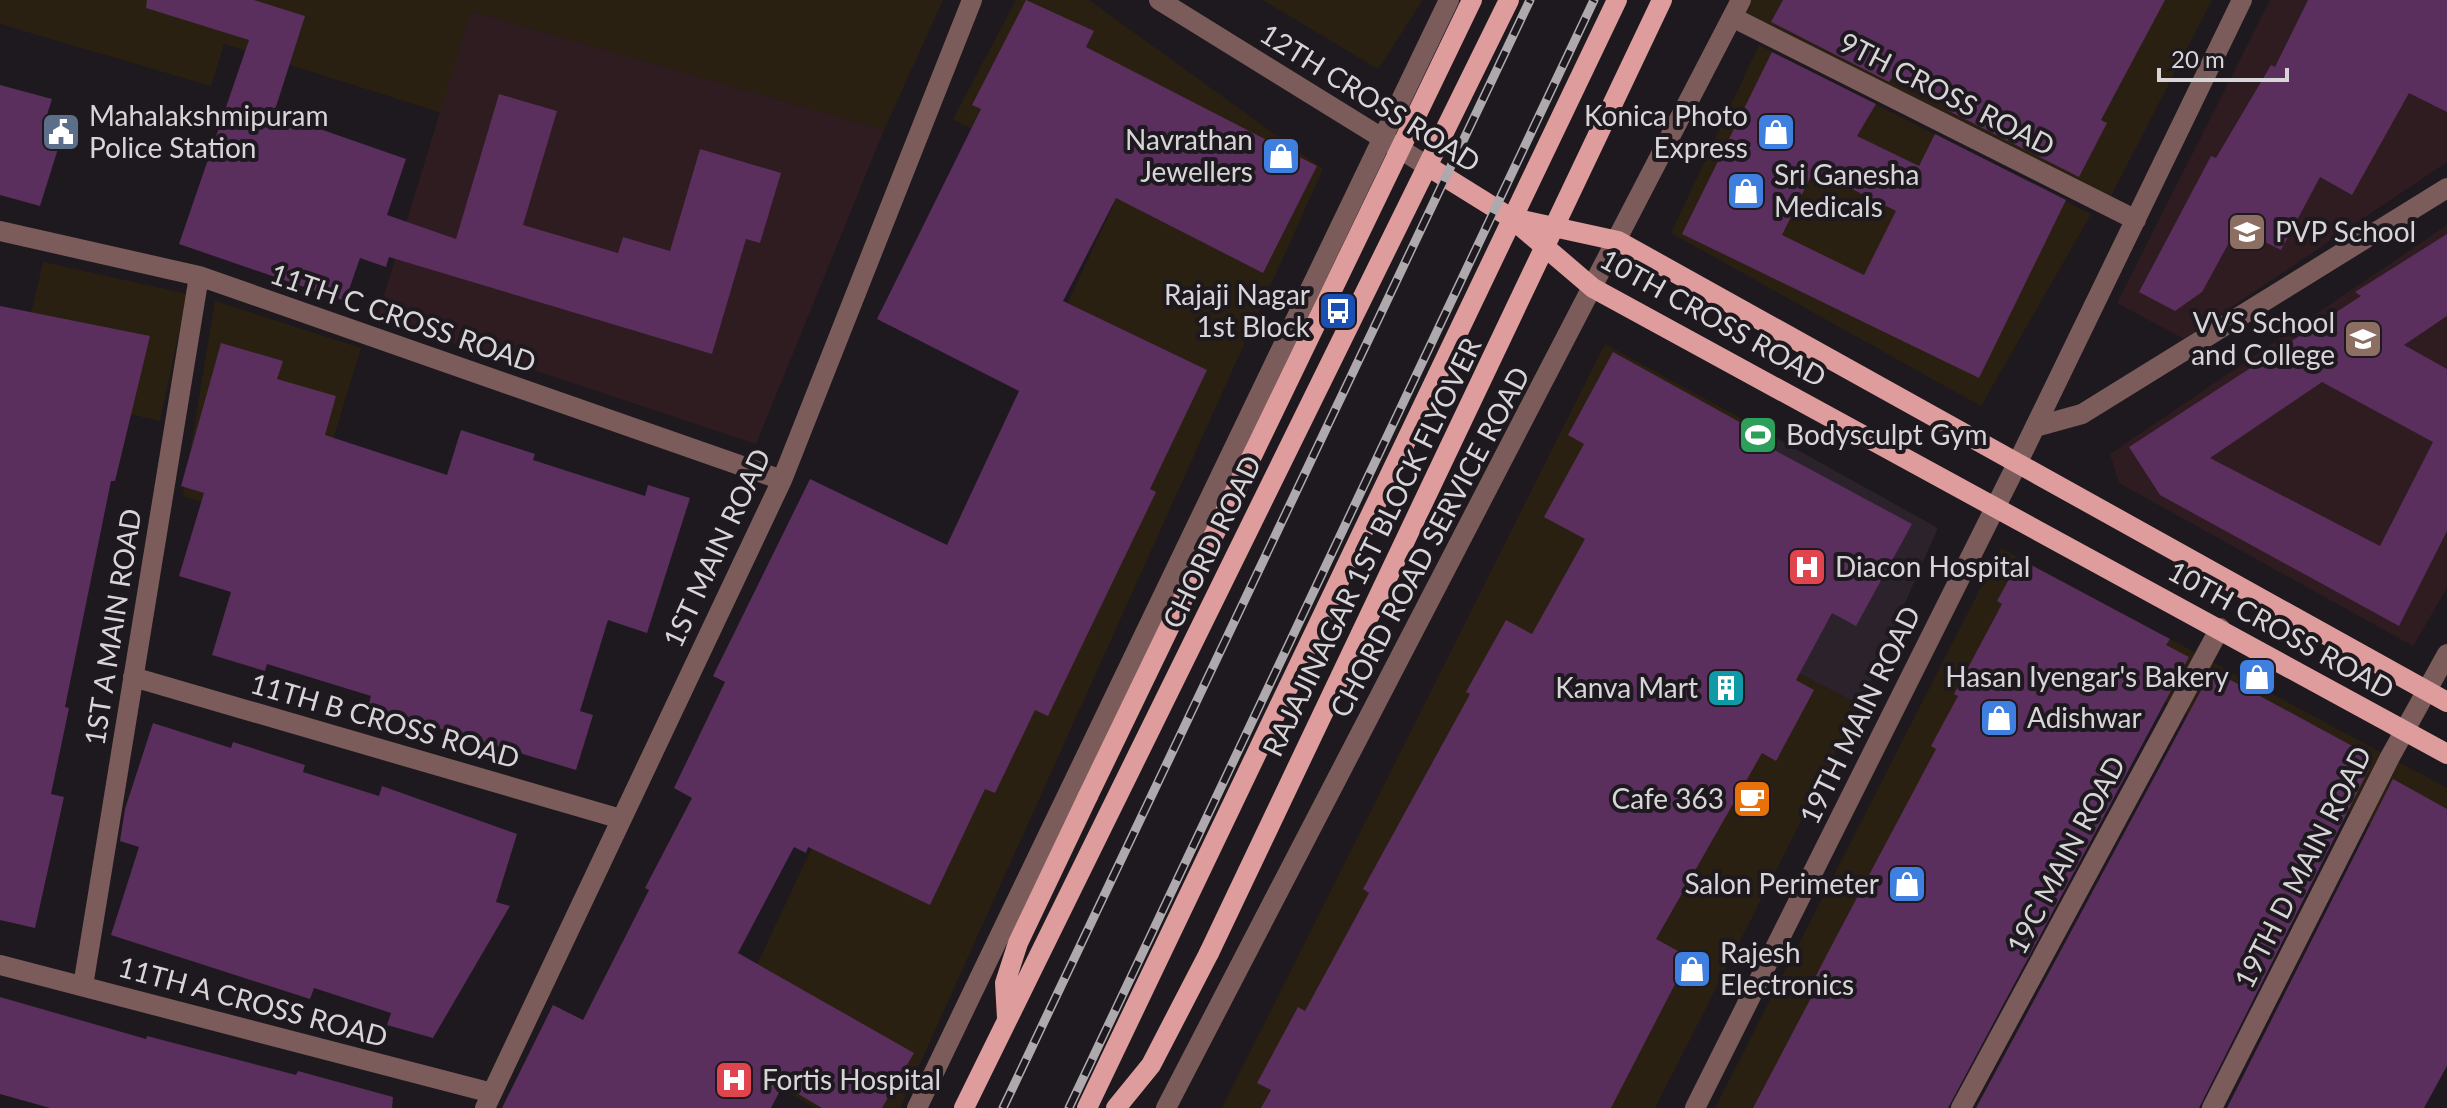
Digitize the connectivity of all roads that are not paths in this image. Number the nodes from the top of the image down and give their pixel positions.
1 (972, 0) edge
2 (1159, 0) edge
3 (1449, 0) edge
4 (1472, 0) edge
5 (1509, 0) edge
6 (1617, 0) edge
7 (1662, 0) edge
8 (2236, 2) edge
9 (1737, 9) edge
10 (1381, 137) junction
11 (1429, 167) junction
12 (2447, 188) edge
13 (1511, 218) junction
14 (2136, 220) junction
15 (0, 231) edge
16 (1618, 241) junction
17 (199, 276) junction
18 (1593, 288) junction
19 (2035, 427) junction
20 (2017, 464) junction
21 (782, 480) junction
22 (1996, 505) junction
23 (2220, 628) junction
24 (2447, 654) edge
25 (133, 677) junction
26 (2428, 692) junction
27 (2447, 702) edge
28 (2405, 731) junction
29 (2447, 754) edge
30 (621, 819) junction
31 (0, 965) edge
32 (83, 986) junction
33 (1007, 1021) junction
34 (488, 1101) edge
35 (917, 1108) edge
36 (964, 1108) edge
37 (1087, 1108) edge
38 (1116, 1108) edge
39 (1166, 1108) edge
40 (1695, 1108) edge
41 (1961, 1108) edge
42 (2212, 1108) edge

1 - 21 street, 1ST MAIN ROAD
2 - 10 street, 12TH CROSS ROAD
3 - 10 street
4 - 33 main road, bridge
5 - 11 main road, CHORD ROAD
6 - 13 main road
7 - 38 main road, RAJAJINAGAR 1ST BLOCK FLYOVER, bridge
8 - 14 street, 19TH MAIN ROAD
9 - 14 street, 9TH CROSS ROAD
9 - 16 street, CHORD ROAD SERVICE ROAD
10 - 11 street, 12TH CROSS ROAD
10 - 35 street
11 - 13 main road, 12TH CROSS ROAD
11 - 33 main road, CHORD ROAD
12 - 19 street
13 - 16 main road, 10TH CROSS ROAD
13 - 18 main road, 10TH CROSS ROAD
13 - 37 main road
14 - 19 street, 19TH MAIN ROAD
15 - 17 street, 11TH C CROSS ROAD
16 - 18 street, CHORD ROAD SERVICE ROAD
16 - 20 main road, 10TH CROSS ROAD
17 - 21 street, 11TH C CROSS ROAD
17 - 25 street, 1ST A MAIN ROAD
18 - 22 main road, 10TH CROSS ROAD
18 - 39 street, CHORD ROAD SERVICE ROAD
19 - 20 street, 19TH MAIN ROAD
20 - 22 street, 19TH MAIN ROAD
20 - 26 main road, 10TH CROSS ROAD
21 - 30 street, 1ST MAIN ROAD
22 - 23 main road, 10TH CROSS ROAD
22 - 40 street, 19TH MAIN ROAD
23 - 28 main road, 10TH CROSS ROAD
23 - 41 street, 19C MAIN ROAD
24 - 26 street, 19TH D MAIN ROAD
25 - 30 street, 11TH B CROSS ROAD
25 - 32 street, 1ST A MAIN ROAD
26 - 27 main road, 10TH CROSS ROAD
26 - 28 street, 19TH D MAIN ROAD
28 - 29 main road, 10TH CROSS ROAD
28 - 42 street, 19TH D MAIN ROAD
30 - 34 street, 1ST MAIN ROAD
31 - 32 street, 11TH A CROSS ROAD
32 - 34 street, 11TH A CROSS ROAD
33 - 36 main road, CHORD ROAD

